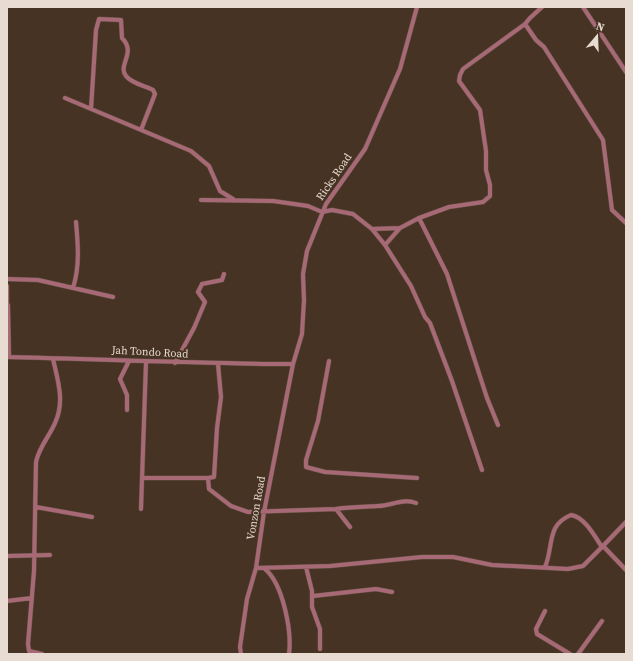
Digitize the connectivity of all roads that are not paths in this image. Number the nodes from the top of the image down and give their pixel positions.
1 (417, 7) edge
2 (542, 7) edge
3 (583, 7) edge
4 (525, 24) junction
5 (626, 70) edge
6 (65, 98) dead end
7 (90, 109) junction
8 (141, 130) junction
9 (234, 199) junction
10 (201, 200) dead end
11 (322, 212) junction
12 (419, 218) junction
13 (76, 222) dead end
14 (626, 223) edge
15 (400, 228) junction
16 (372, 229) junction
17 (385, 245) junction
18 (224, 274) dead end
19 (7, 279) edge
20 (7, 286) edge
21 (73, 288) junction
22 (113, 297) dead end
23 (8, 306) edge
24 (8, 357) edge
25 (53, 359) junction
26 (129, 360) junction
27 (329, 361) dead end
28 (146, 362) junction
29 (175, 363) junction
30 (218, 364) junction
31 (293, 364) junction
32 (127, 410) dead end
33 (498, 425) dead end
34 (482, 470) dead end
35 (142, 478) junction
36 (208, 478) junction
37 (417, 478) dead end
38 (416, 503) dead end
39 (36, 507) junction
40 (141, 509) dead end
41 (336, 509) junction
42 (264, 512) junction
43 (92, 517) dead end
44 (626, 522) edge
45 (350, 527) dead end
46 (603, 546) junction
47 (34, 555) junction
48 (50, 555) dead end
49 (7, 556) edge
50 (306, 567) junction
51 (545, 567) junction
52 (256, 568) junction
53 (265, 568) junction
54 (626, 570) edge
55 (392, 592) dead end
56 (313, 596) junction
57 (32, 598) junction
58 (7, 601) edge
59 (546, 611) dead end
60 (602, 621) dead end
61 (320, 649) dead end
62 (42, 654) edge
63 (241, 654) edge
64 (289, 654) edge
65 (570, 654) edge
66 (578, 654) edge

1 - 11 street, Ricks Road
2 - 4 street
3 - 5 street
4 - 12 street
4 - 14 street
6 - 7 street
7 - 8 street
7 - 8 street
8 - 9 street
9 - 10 street
9 - 11 street
11 - 16 street
11 - 31 street, Ricks Road
12 - 15 street
12 - 33 street
13 - 21 street
15 - 16 street
15 - 17 street
16 - 17 street
17 - 34 street
18 - 29 street
19 - 21 street
20 - 23 street
21 - 22 street
23 - 24 street
24 - 25 street, Jah Tondo Road
25 - 26 street, Jah Tondo Road
25 - 39 street
26 - 28 street, Jah Tondo Road
26 - 32 street
27 - 37 street
28 - 29 street, Jah Tondo Road
28 - 35 street
29 - 30 street, Jah Tondo Road
30 - 31 street, Jah Tondo Road
30 - 36 street
31 - 42 street, Vonzon Road
35 - 36 street
35 - 40 street
36 - 42 street
38 - 41 street
39 - 43 street
39 - 47 street
41 - 42 street
41 - 45 street
42 - 52 street, Vonzon Road
44 - 46 street
46 - 51 street
46 - 51 street
46 - 54 street
47 - 48 street
47 - 49 street
47 - 57 street
50 - 51 street
50 - 53 street
50 - 56 street
52 - 53 street
52 - 63 street, Vonzon Road
53 - 64 street
55 - 56 street
56 - 61 street
57 - 58 street
57 - 62 street
59 - 65 street
60 - 66 street

